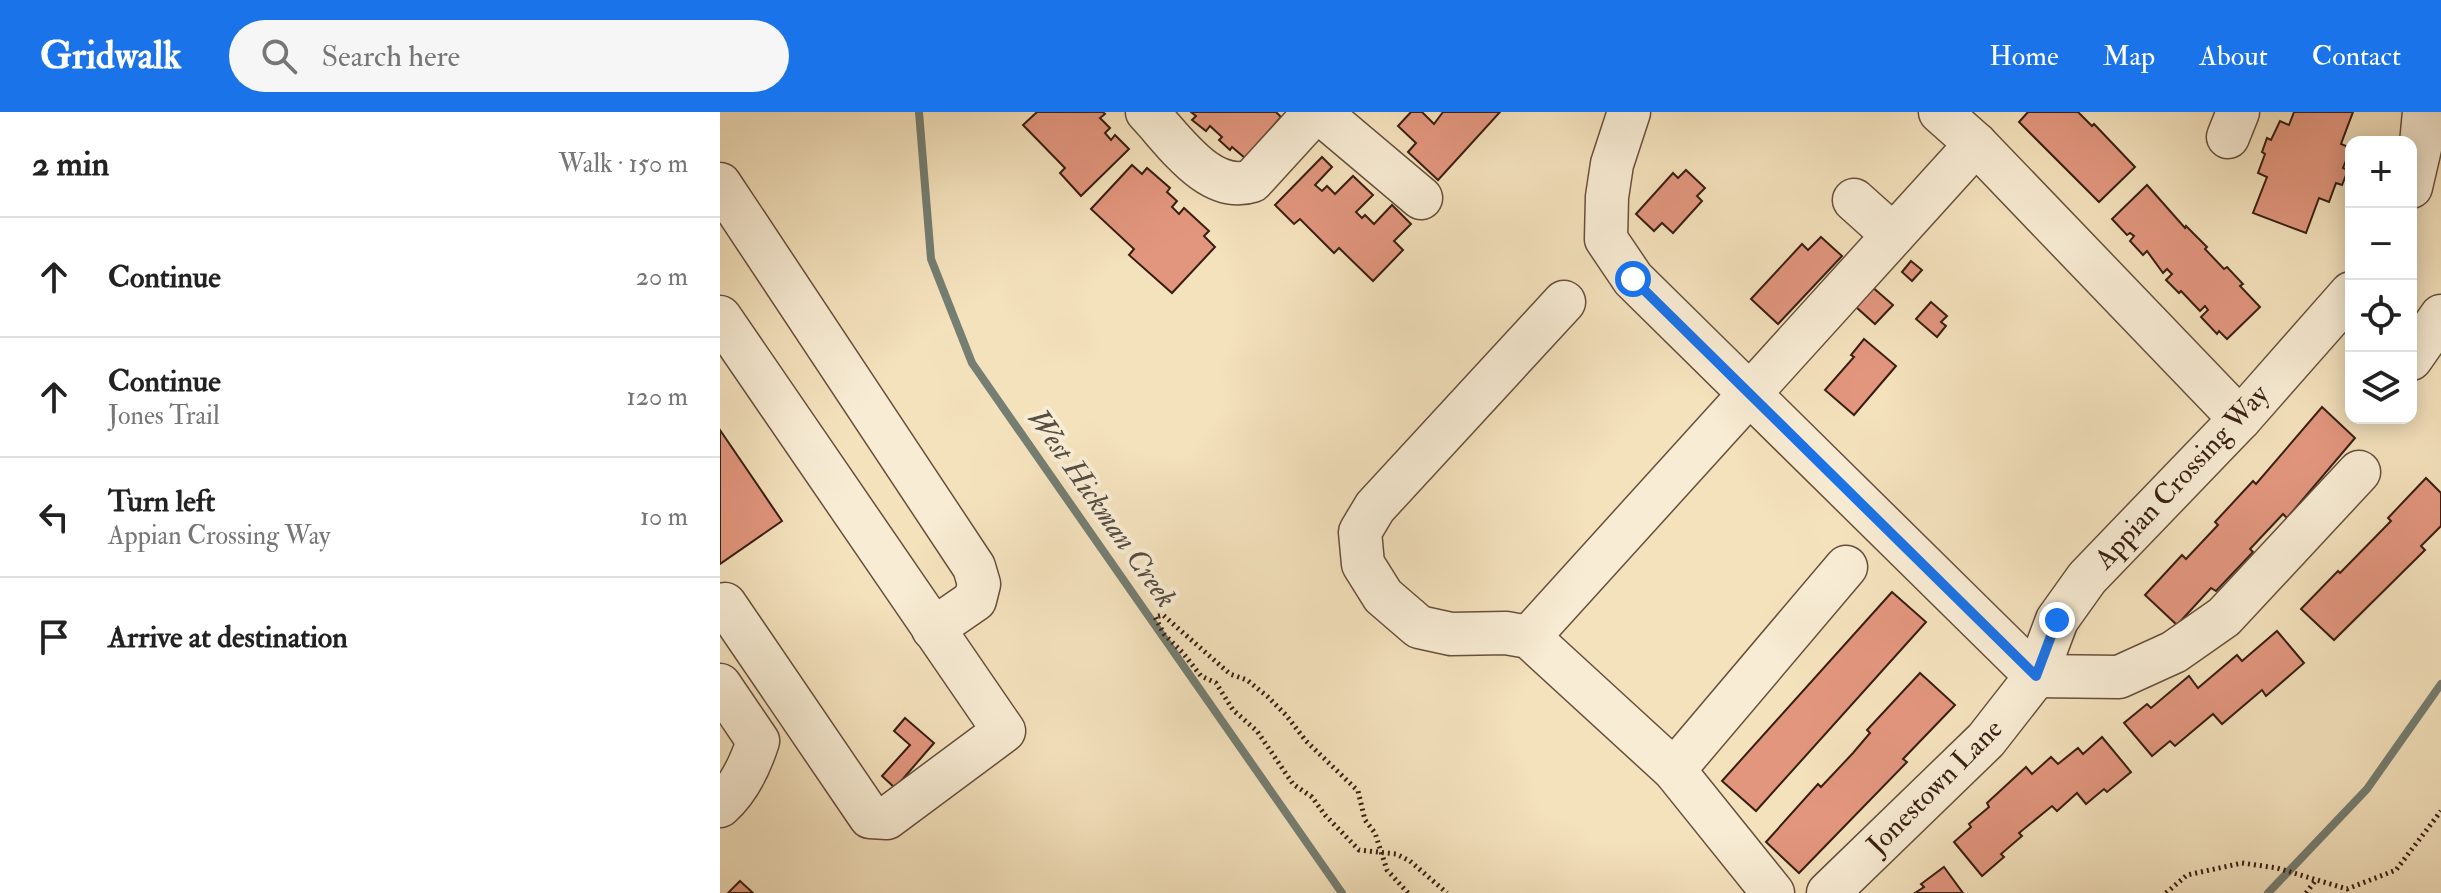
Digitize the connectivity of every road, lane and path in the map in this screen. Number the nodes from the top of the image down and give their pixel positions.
1 (1147, 112) edge
2 (1317, 112) edge
3 (1629, 112) edge
4 (1940, 112) edge
5 (2424, 112) edge
6 (1976, 144) junction
7 (2417, 161) edge
8 (720, 184) edge
9 (1421, 198) dead end
10 (1854, 200) dead end
11 (1893, 235) junction
12 (1564, 302) dead end
13 (2441, 316) edge
14 (720, 317) edge
15 (2343, 318) edge
16 (2416, 352) edge
17 (1750, 392) junction
18 (2240, 419) junction
19 (2359, 472) dead end
20 (1846, 567) dead end
21 (725, 604) dead end
22 (933, 629) junction
23 (1529, 637) junction
24 (2036, 676) junction
25 (720, 685) edge
26 (1674, 770) junction
27 (720, 806) edge
28 (2441, 811) edge
29 (1382, 852) junction
30 (2315, 880) junction
31 (1408, 893) edge
32 (1447, 893) edge
33 (1773, 893) edge
34 (1828, 893) edge
35 (2166, 893) edge
36 (2306, 893) edge

1 - 2 street
2 - 9 street
3 - 17 street
4 - 6 street
5 - 7 street
6 - 11 street
6 - 18 street
8 - 22 street
10 - 11 street
11 - 17 street
12 - 23 street
13 - 16 street
14 - 22 street
15 - 18 street, Appian Crossing Way
17 - 23 street
17 - 24 street
18 - 24 street, Appian Crossing Way
19 - 24 street
20 - 26 street
21 - 22 street
23 - 26 street
24 - 34 street, Jonestown Lane
25 - 27 street
26 - 33 street
28 - 30 path
29 - 29 path
29 - 31 path
29 - 32 path
30 - 35 path
30 - 36 path

